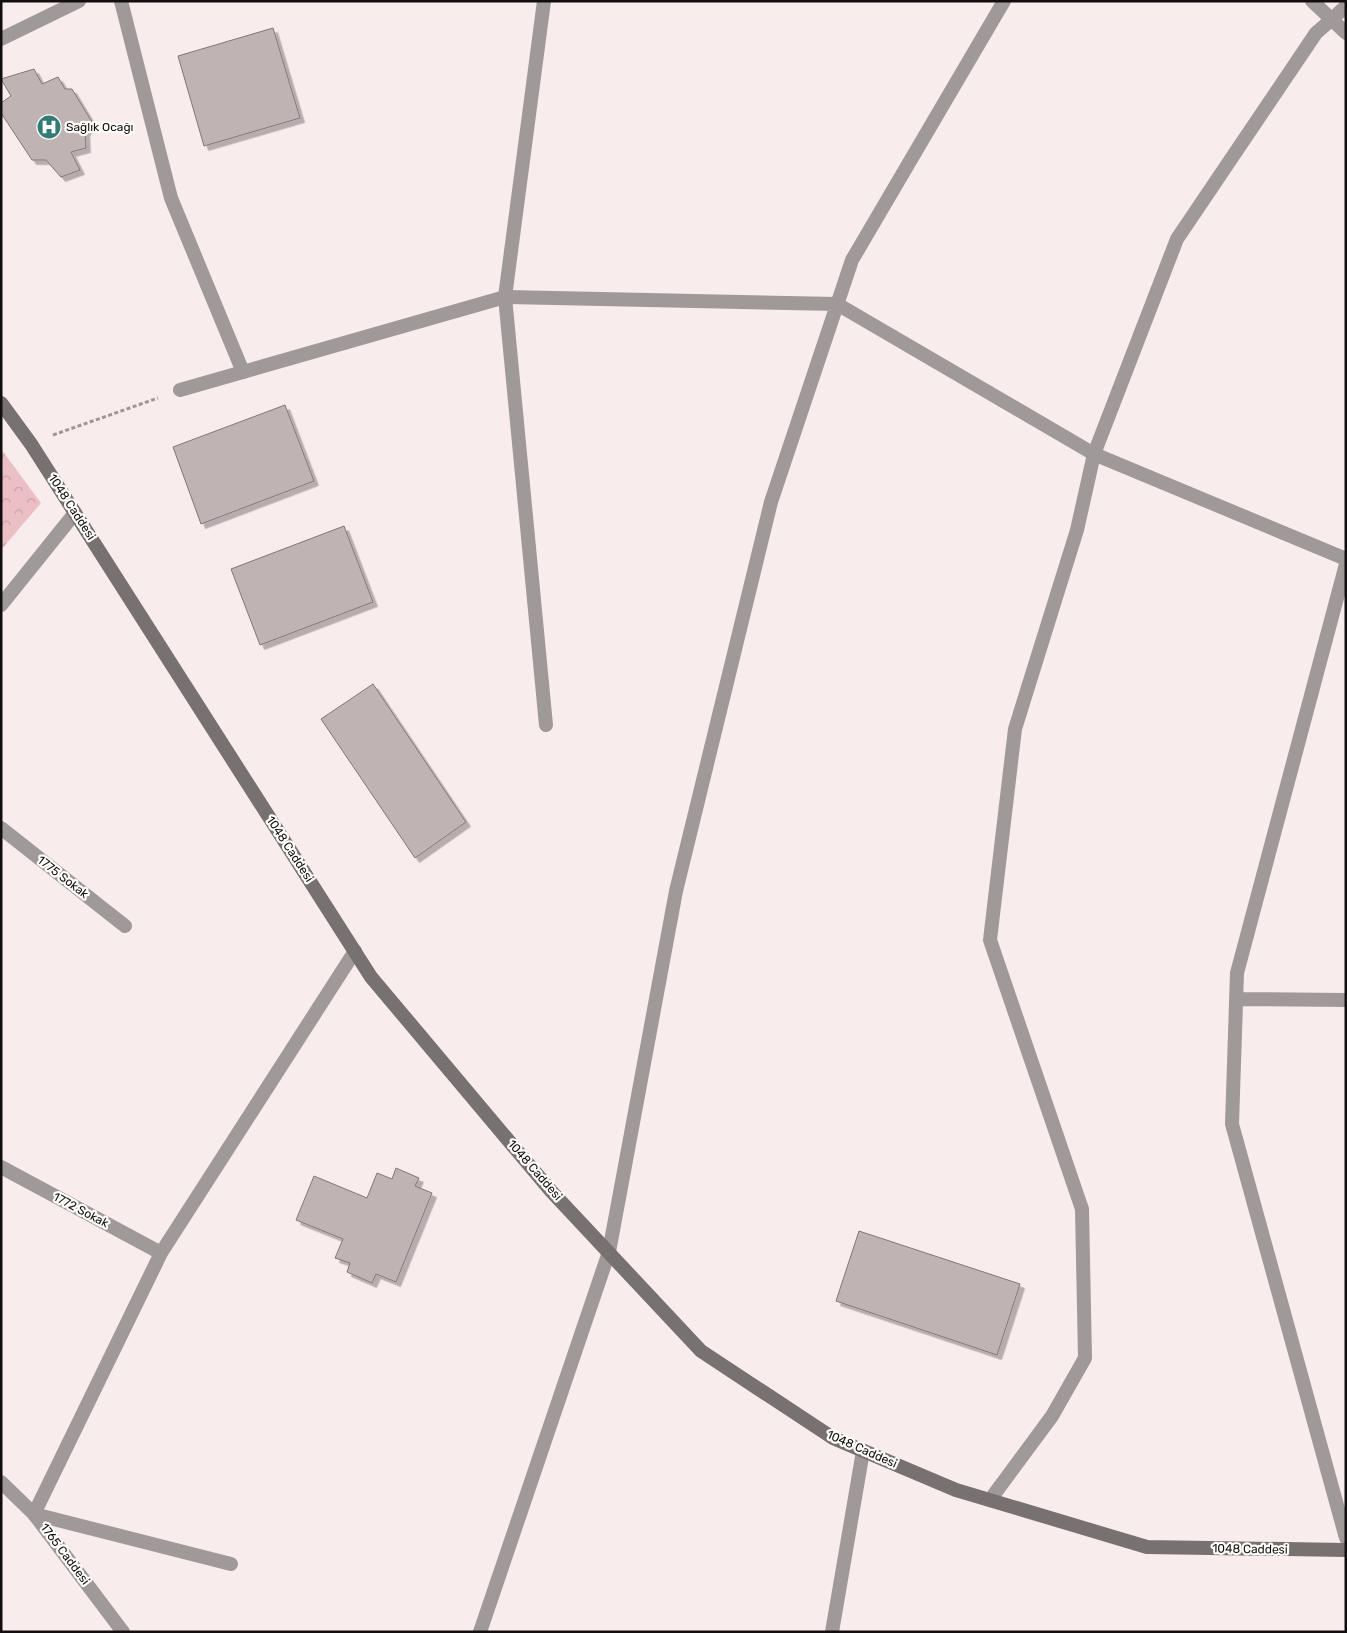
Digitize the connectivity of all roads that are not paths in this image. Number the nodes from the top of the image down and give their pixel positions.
1 (79, 1) edge
2 (121, 1) edge
3 (544, 1) edge
4 (1004, 1) edge
5 (1312, 1) edge
6 (1346, 6) edge
7 (1331, 20) junction
8 (1346, 33) edge
9 (1, 39) edge
10 (505, 297) junction
11 (837, 304) junction
12 (243, 372) junction
13 (180, 390) road end
14 (1, 403) edge
15 (1094, 454) junction
16 (76, 513) junction
17 (1346, 559) edge
18 (1346, 564) edge
19 (1, 605) edge
20 (546, 725) dead end
21 (1, 828) edge
22 (125, 926) dead end
23 (355, 951) junction
24 (1236, 999) junction
25 (1346, 1000) edge
26 (1, 1167) edge
27 (609, 1252) junction
28 (161, 1253) junction
29 (863, 1451) junction
30 (1, 1482) edge
31 (990, 1500) junction
32 (34, 1514) junction
33 (1346, 1538) edge
34 (1346, 1550) edge
35 (231, 1564) dead end
36 (123, 1632) edge
37 (480, 1632) edge
38 (832, 1632) edge

1 - 9 street
2 - 12 street
3 - 10 street
4 - 11 street
5 - 7 street
6 - 7 street
7 - 8 street
7 - 15 street
10 - 11 street
10 - 12 street
10 - 20 street
11 - 15 street
11 - 27 street
12 - 13 street
14 - 16 main road, 1048 Caddesi
15 - 17 street
15 - 31 street
16 - 19 street
16 - 23 main road, 1048 Caddesi
18 - 24 street
21 - 22 street, 1775 Sokak
23 - 27 main road, 1048 Caddesi
23 - 28 street
24 - 25 street
24 - 33 street
26 - 28 street, 1772 Sokak
27 - 29 main road, 1048 Caddesi
27 - 37 street
28 - 32 street
29 - 31 main road, 1048 Caddesi
29 - 38 street
30 - 32 street, 1765 Caddesi
31 - 34 main road, 1048 Caddesi
32 - 35 street
32 - 36 street, 1765 Caddesi

